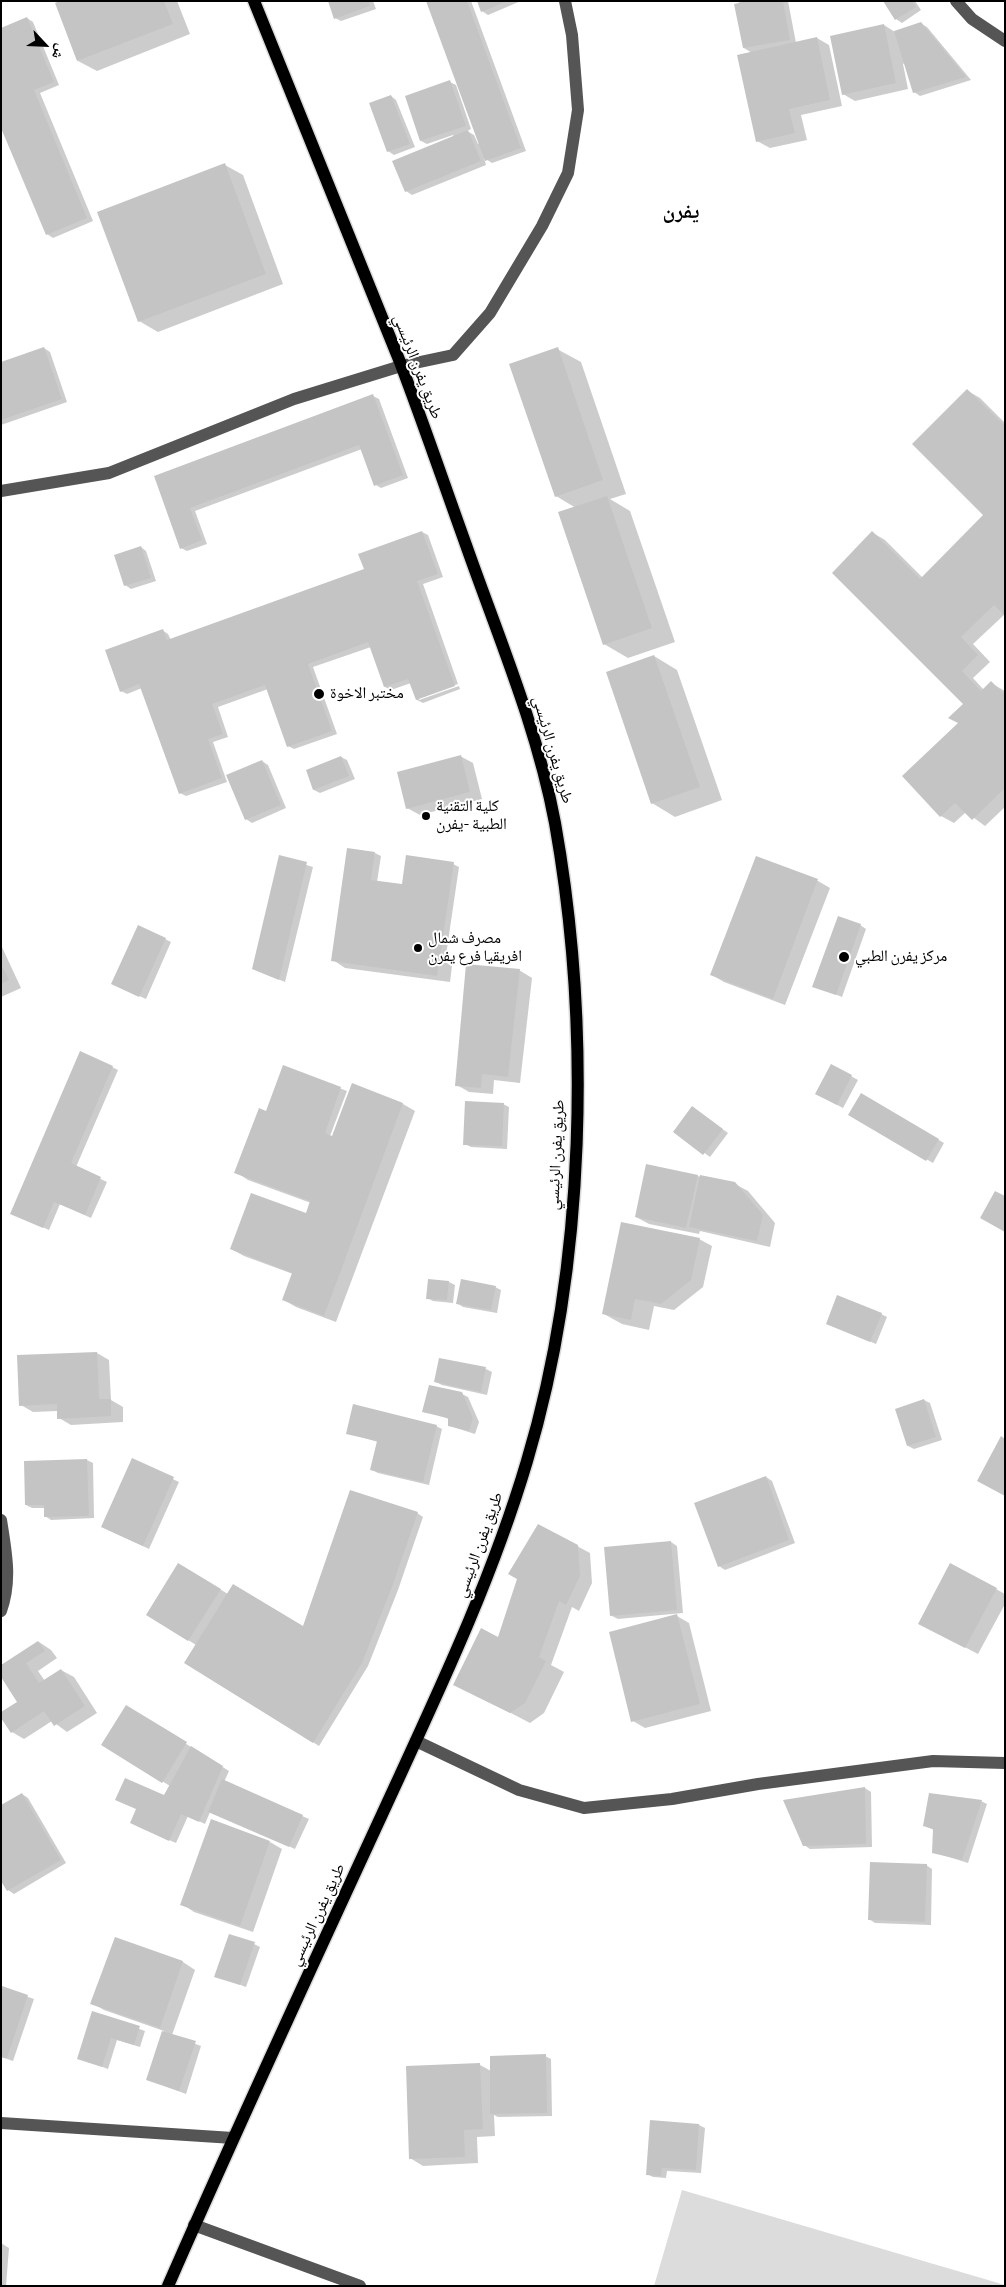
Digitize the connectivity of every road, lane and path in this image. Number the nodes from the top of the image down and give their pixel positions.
1 (254, 1) edge
2 (565, 1) edge
3 (956, 1) edge
4 (1005, 42) edge
5 (401, 366) junction
6 (1, 491) edge
7 (1, 1520) edge
8 (1, 1611) edge
9 (416, 1741) junction
10 (1005, 1763) edge
11 (1, 2122) edge
12 (233, 2138) junction
13 (194, 2225) junction
14 (168, 2286) edge
15 (360, 2286) edge

1 - 5 main road, طريق يفرن الرئيسي
2 - 5 street
3 - 4 street
5 - 6 street
5 - 9 main road, طريق يفرن الرئيسي
7 - 8 street
9 - 10 street
9 - 12 main road, طريق يفرن الرئيسي
11 - 12 street
12 - 13 main road, طريق يفرن الرئيسي
13 - 14 main road, طريق يفرن الرئيسي
13 - 15 street

